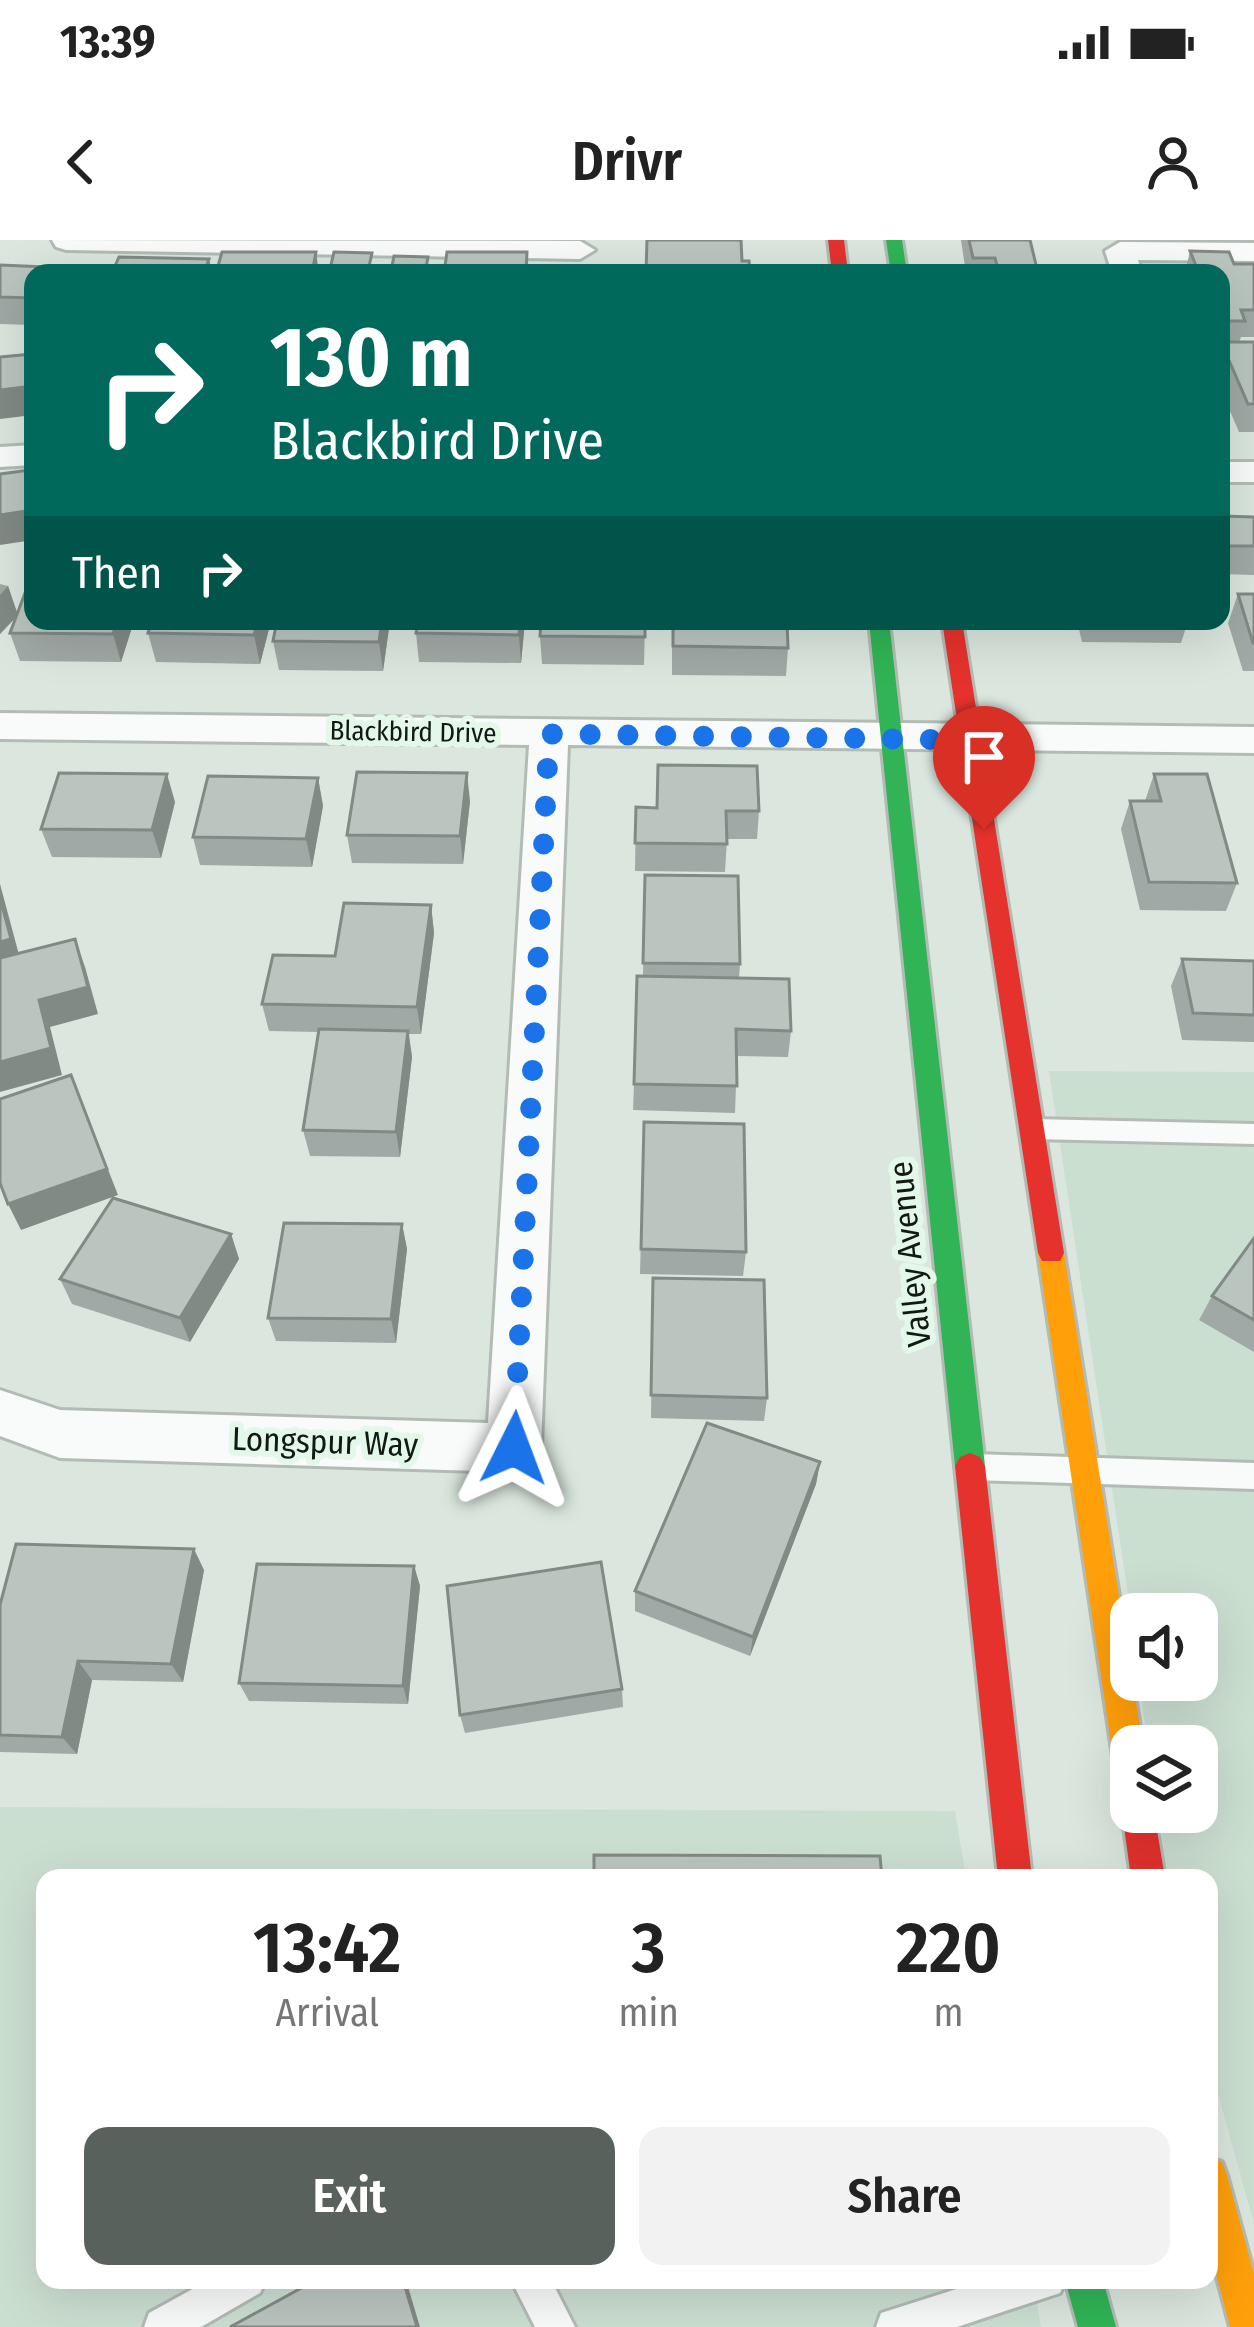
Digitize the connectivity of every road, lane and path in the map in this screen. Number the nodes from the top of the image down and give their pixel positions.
1 (65, 241) edge
2 (1254, 252) edge
3 (580, 254) edge
4 (1124, 264) edge
5 (880, 630) edge
6 (953, 630) edge
7 (0, 726) edge
8 (549, 734) junction
9 (890, 739) junction
10 (970, 740) junction
11 (1254, 740) edge
12 (1034, 1129) junction
13 (1254, 1134) edge
14 (0, 1413) edge
15 (970, 1466) junction
16 (1084, 1468) junction
17 (1254, 1476) edge
18 (1124, 1725) edge
19 (1141, 1833) edge
20 (1014, 1869) edge
21 (1147, 1869) edge
22 (1221, 2266) edge
23 (231, 2289) edge
24 (535, 2289) edge
25 (1018, 2289) edge
26 (1086, 2289) edge
27 (163, 2327) edge
28 (556, 2327) edge
29 (895, 2327) edge
30 (1097, 2327) edge
31 (1249, 2327) edge

1 - 3 street
2 - 4 street
5 - 9 main road, Valley Avenue
6 - 10 main road
7 - 8 street, Blackbird Drive
8 - 9 street, Blackbird Drive
8 - 14 street, Longspur Way
9 - 10 street, Blackbird Drive
9 - 15 main road, Valley Avenue
10 - 11 street, Blackbird Drive
10 - 12 main road
12 - 13 lane
12 - 16 main road
15 - 16 lane
15 - 20 main road, Valley Avenue
16 - 17 lane
16 - 18 main road
19 - 21 main road
22 - 31 main road
23 - 27 lane
24 - 28 lane
25 - 29 lane
26 - 30 main road

